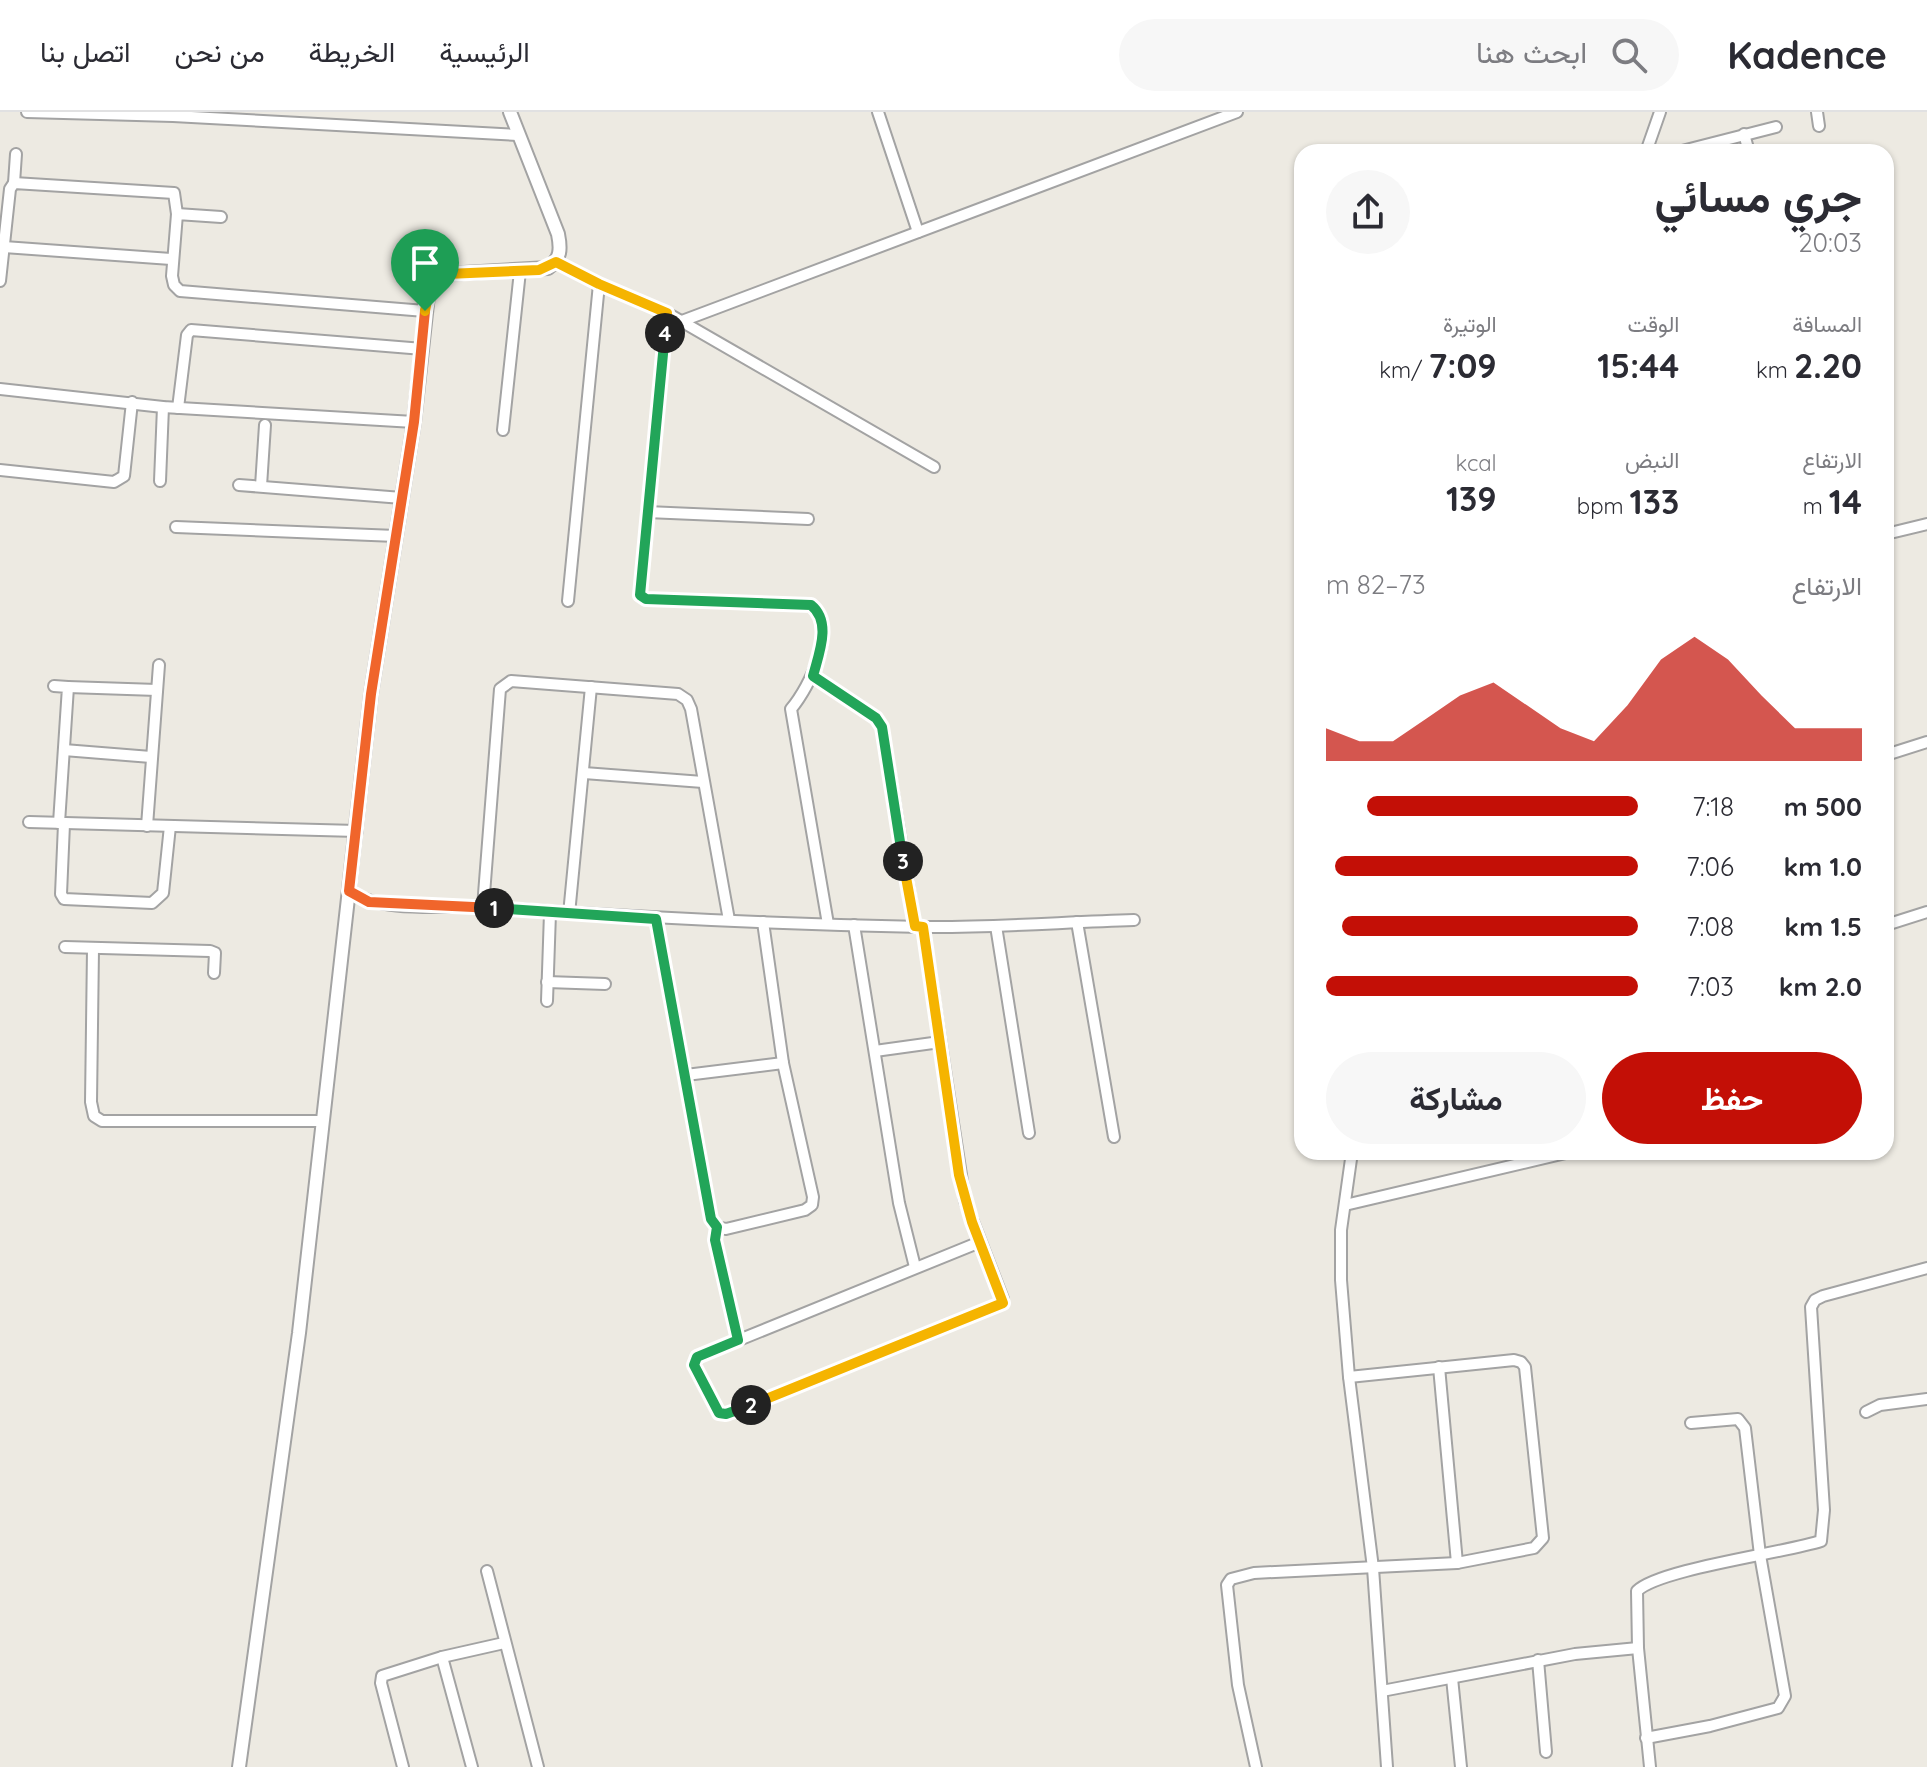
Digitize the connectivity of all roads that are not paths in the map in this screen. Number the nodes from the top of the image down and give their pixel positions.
1 (27, 112) edge
2 (510, 112) edge
3 (878, 112) edge
4 (1237, 112) edge
5 (1660, 112) edge
6 (1817, 112) edge
7 (1819, 126) dead end
8 (1776, 127) dead end
9 (1744, 134) junction
10 (518, 135) junction
11 (1649, 144) edge
12 (1708, 144) edge
13 (1747, 144) edge
14 (16, 154) dead end
15 (14, 183) junction
16 (177, 214) junction
17 (221, 217) dead end
18 (918, 232) junction
19 (4, 247) junction
20 (171, 259) junction
21 (556, 262) junction
22 (520, 271) junction
23 (0, 281) edge
24 (599, 284) junction
25 (425, 311) junction
26 (667, 313) junction
27 (682, 321) junction
28 (423, 349) junction
29 (0, 389) edge
30 (132, 402) junction
31 (163, 407) junction
32 (178, 408) junction
33 (414, 422) junction
34 (265, 425) dead end
35 (503, 430) dead end
36 (934, 467) dead end
37 (0, 470) edge
38 (160, 481) dead end
39 (239, 485) dead end
40 (261, 486) junction
41 (402, 498) junction
42 (647, 512) junction
43 (808, 519) dead end
44 (1927, 524) edge
45 (176, 527) dead end
46 (1894, 532) edge
47 (396, 536) junction
48 (568, 601) dead end
49 (159, 665) dead end
50 (813, 676) junction
51 (54, 686) dead end
52 (68, 687) junction
53 (591, 687) junction
54 (157, 690) junction
55 (1927, 742) edge
56 (64, 750) junction
57 (1894, 752) edge
58 (151, 757) junction
59 (584, 773) junction
60 (703, 782) junction
61 (29, 822) dead end
62 (62, 824) junction
63 (147, 826) junction
64 (170, 826) junction
65 (357, 831) junction
66 (349, 891) junction
67 (483, 907) junction
68 (1927, 912) edge
69 (550, 913) junction
70 (569, 914) junction
71 (656, 919) junction
72 (729, 920) junction
73 (1134, 920) dead end
74 (763, 922) junction
75 (1077, 922) junction
76 (1894, 922) edge
77 (828, 924) junction
78 (854, 925) junction
79 (996, 926) junction
80 (919, 927) junction
81 (65, 947) dead end
82 (93, 949) junction
83 (214, 973) dead end
84 (547, 982) junction
85 (605, 984) dead end
86 (547, 1001) dead end
87 (940, 1042) junction
88 (875, 1051) junction
89 (783, 1063) junction
90 (686, 1075) junction
91 (323, 1121) junction
92 (1029, 1133) dead end
93 (1114, 1137) dead end
94 (1351, 1160) edge
95 (1536, 1160) edge
96 (1345, 1205) junction
97 (717, 1227) junction
98 (980, 1242) junction
99 (915, 1267) junction
100 (1927, 1268) edge
101 (738, 1340) junction
102 (1439, 1367) junction
103 (1349, 1377) junction
104 (1927, 1399) edge
105 (1866, 1412) dead end
106 (1691, 1423) dead end
107 (1760, 1555) junction
108 (1457, 1563) junction
109 (1373, 1568) junction
110 (487, 1571) dead end
111 (504, 1643) junction
112 (1638, 1648) junction
113 (442, 1657) junction
114 (1538, 1660) junction
115 (1452, 1678) junction
116 (1382, 1691) junction
117 (1646, 1738) junction
118 (1546, 1752) dead end
119 (239, 1767) edge
120 (403, 1767) edge
121 (472, 1767) edge
122 (538, 1767) edge
123 (1256, 1767) edge
124 (1387, 1767) edge
125 (1461, 1767) edge
126 (1650, 1767) edge

1 - 10 street
2 - 10 street
3 - 18 street
4 - 18 street
5 - 11 street
6 - 7 street
8 - 9 street
9 - 12 street
9 - 13 street
10 - 21 street
14 - 15 street
15 - 16 street
15 - 19 street
16 - 17 street
16 - 20 street
18 - 27 street
19 - 20 street
19 - 23 street
20 - 25 street
21 - 22 street
21 - 24 street
22 - 25 street
22 - 35 street
24 - 26 street
24 - 48 street
25 - 28 street
26 - 27 street
26 - 42 street
27 - 36 street
28 - 32 street
28 - 33 street
29 - 30 street
30 - 31 street
30 - 37 street
31 - 32 street
31 - 38 street
32 - 33 street
33 - 41 street
34 - 40 street
39 - 40 street
40 - 41 street
41 - 47 street
42 - 43 street
42 - 50 street
44 - 46 street
45 - 47 street
47 - 65 street
49 - 54 street
50 - 77 street
50 - 80 street
51 - 52 street
52 - 54 street
52 - 56 street
53 - 59 street
53 - 60 street
53 - 67 street
54 - 58 street
55 - 57 street
56 - 58 street
56 - 62 street
58 - 63 street
59 - 60 street
59 - 70 street
60 - 72 street
61 - 62 street
62 - 63 street
62 - 64 street
63 - 64 street
64 - 65 street
65 - 66 street
66 - 67 street
66 - 91 street
67 - 69 street
68 - 76 street
69 - 70 street
69 - 84 street
70 - 71 street
71 - 72 street
71 - 90 street
72 - 74 street
73 - 75 street
74 - 77 street
74 - 89 street
75 - 79 street
75 - 93 street
77 - 78 street
78 - 80 street
78 - 88 street
79 - 80 street
79 - 92 street
80 - 87 street
81 - 82 street
82 - 83 street
82 - 91 street
84 - 85 street
84 - 86 street
87 - 88 street
87 - 98 street
88 - 99 street
89 - 90 street
89 - 97 street
90 - 97 street
91 - 119 street
94 - 96 street
95 - 96 street
96 - 103 street
97 - 101 street
98 - 99 street
98 - 101 street
99 - 101 street
100 - 107 street
102 - 103 street
102 - 108 street
102 - 108 street
103 - 109 street
104 - 105 street
106 - 107 street
107 - 112 street
107 - 117 street
108 - 109 street
109 - 116 street
109 - 123 street
110 - 111 street
111 - 113 street
111 - 122 street
112 - 114 street
112 - 117 street
113 - 120 street
113 - 121 street
114 - 115 street
114 - 118 street
115 - 116 street
115 - 125 street
116 - 124 street
117 - 126 street

